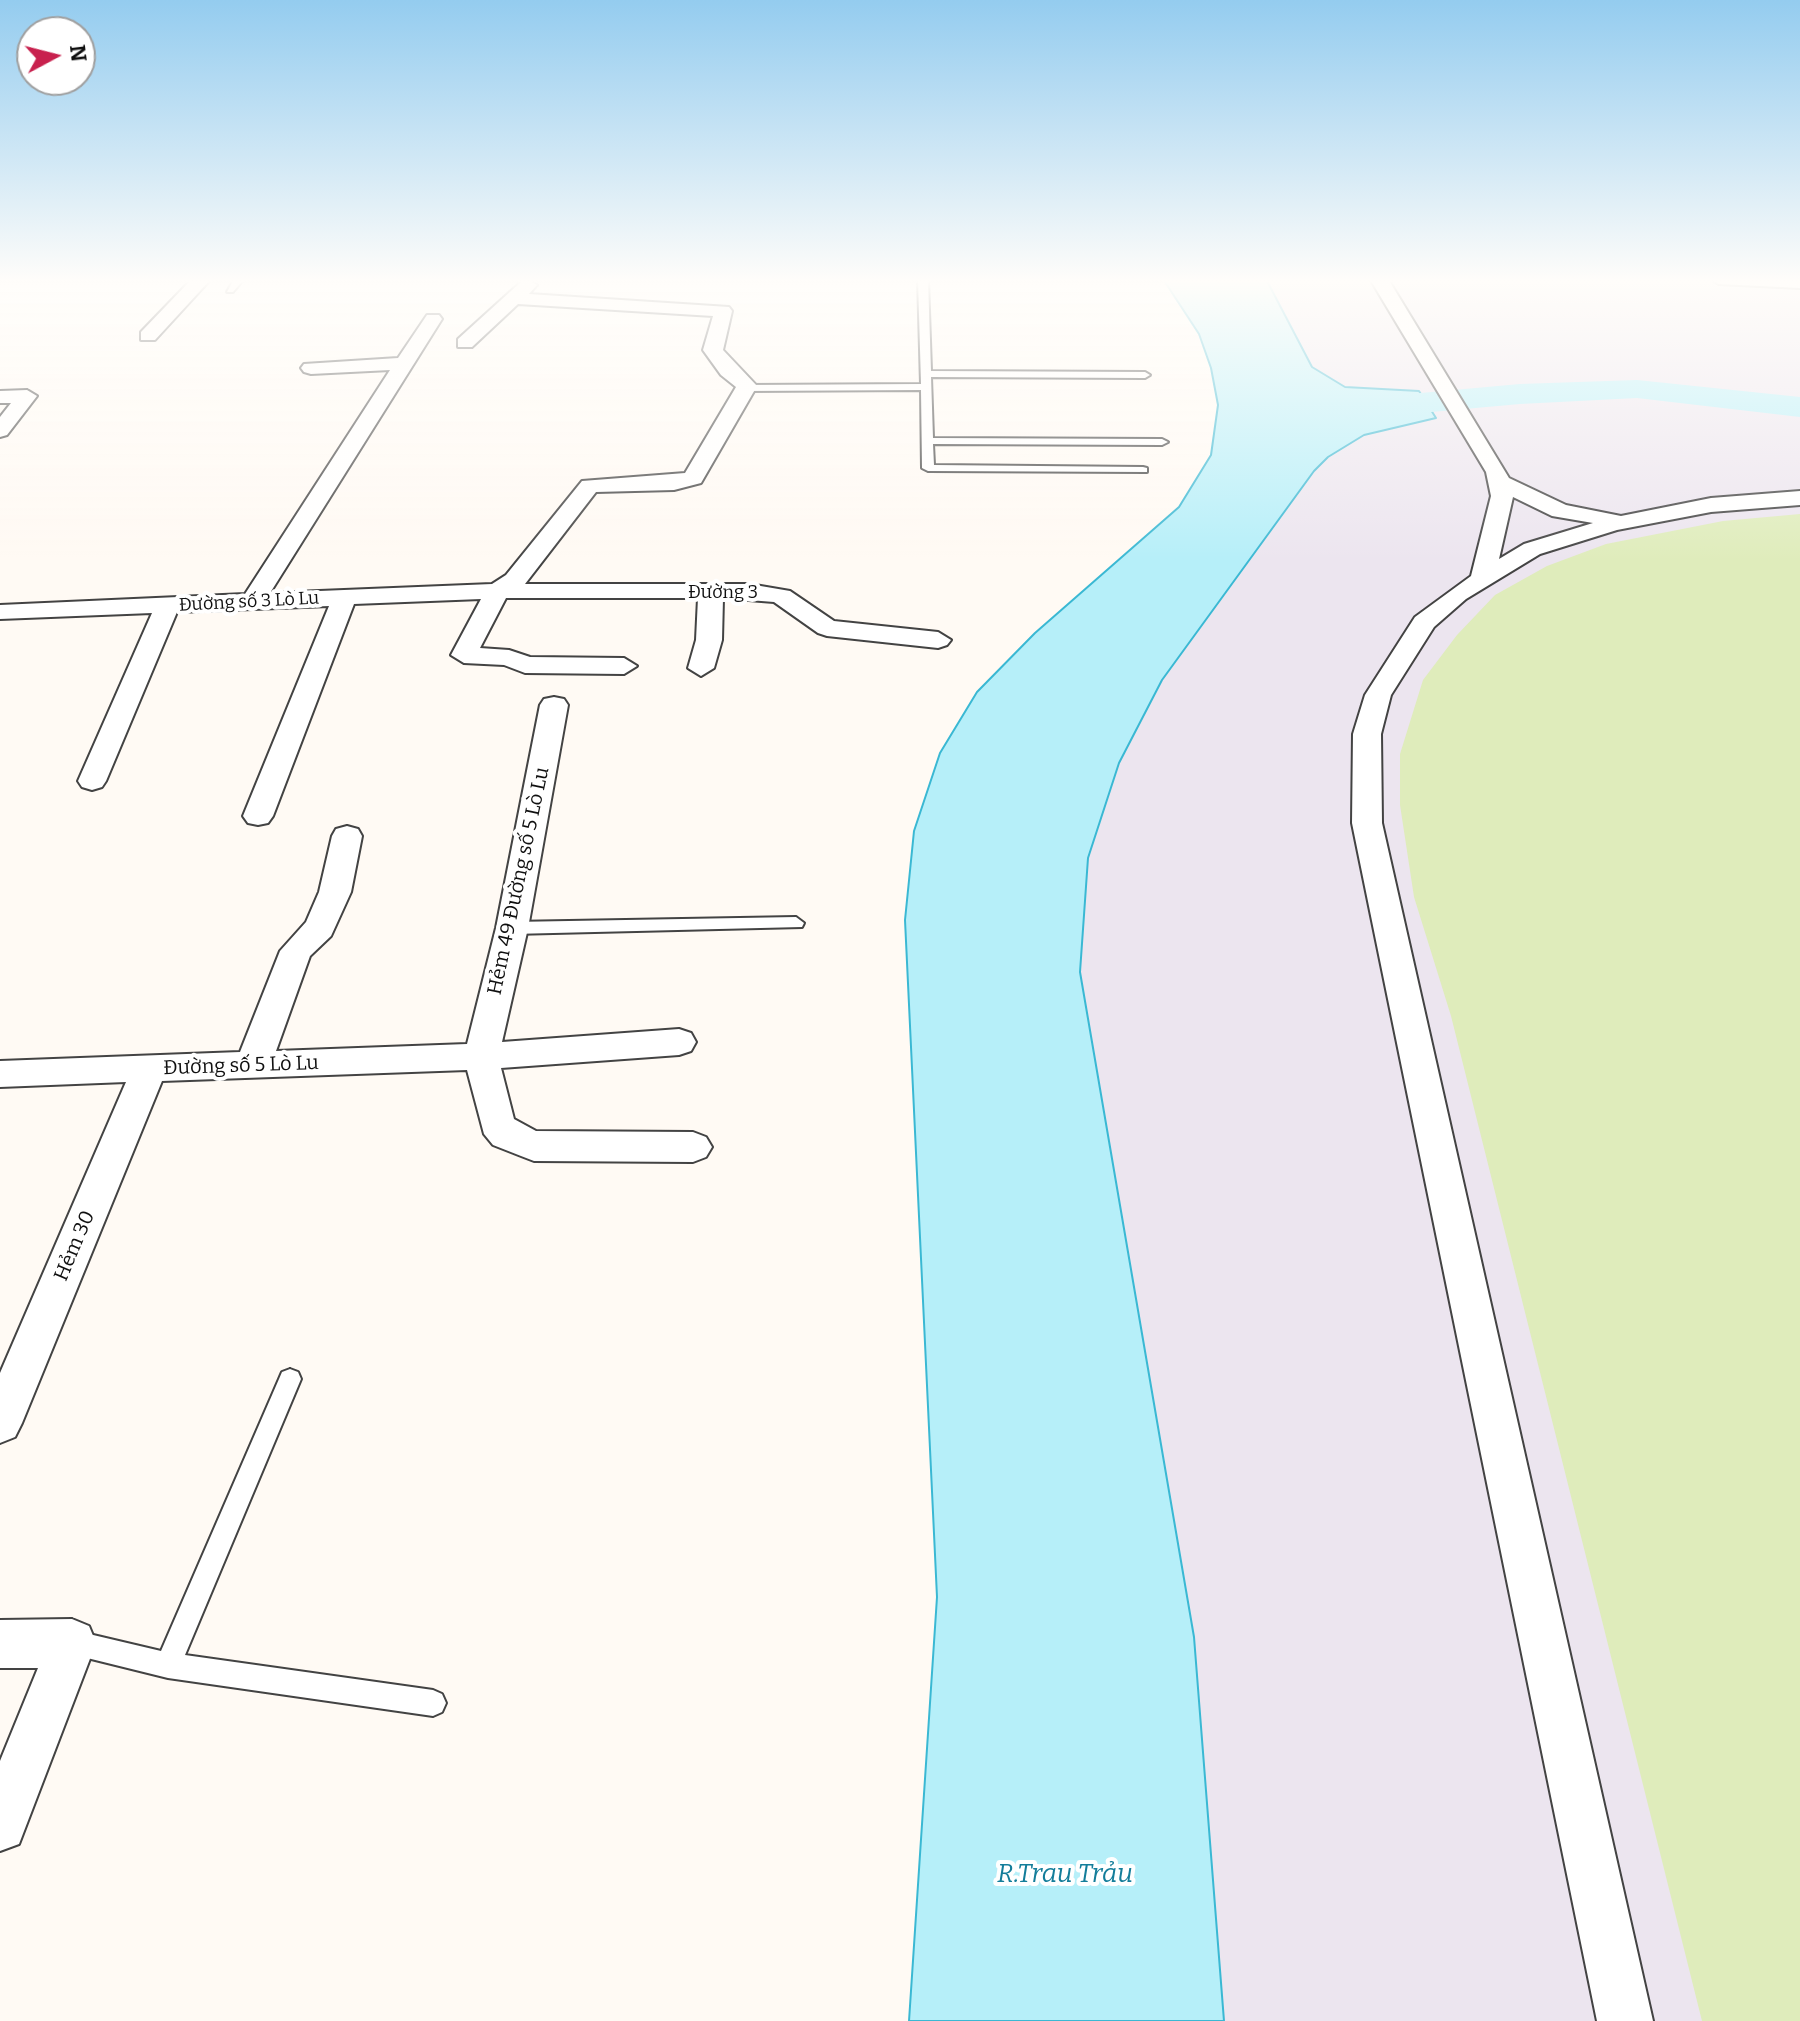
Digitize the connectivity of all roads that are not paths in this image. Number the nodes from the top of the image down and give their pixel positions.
1 (398, 373) edge
2 (730, 373) edge
3 (1437, 373) edge
4 (924, 374) joint
5 (1145, 375) dead end
6 (925, 387) junction
7 (746, 388) junction
8 (0, 397) edge
9 (0, 431) edge
10 (926, 441) junction
11 (1162, 442) dead end
12 (1143, 470) dead end
13 (1500, 482) junction
14 (1800, 498) edge
15 (1629, 521) junction
16 (1482, 578) junction
17 (497, 591) junction
18 (711, 593) junction
19 (344, 598) junction
20 (254, 599) junction
21 (168, 605) junction
22 (0, 612) edge
23 (938, 640) dead end
24 (624, 666) dead end
25 (701, 668) dead end
26 (554, 705) dead end
27 (92, 781) dead end
28 (258, 816) dead end
29 (347, 836) dead end
30 (796, 923) dead end
31 (512, 928) junction
32 (679, 1042) dead end
33 (481, 1056) junction
34 (253, 1065) junction
35 (149, 1070) junction
36 (0, 1074) edge
37 (693, 1147) dead end
38 (290, 1379) dead end
39 (0, 1423) edge
40 (72, 1643) junction
41 (0, 1644) edge
42 (168, 1665) junction
43 (433, 1703) dead end
44 (0, 1825) edge
45 (1625, 2021) edge

1 - 20 street
2 - 7 street
3 - 13 street
4 - 5 lane
4 - 6 lane
6 - 7 lane
6 - 10 lane
7 - 17 street
8 - 9 street
10 - 11 lane
10 - 12 lane
13 - 15 street
13 - 16 street
14 - 15 street
15 - 16 street
16 - 45 street
17 - 18 street, Đường 3
17 - 19 street, Đường số 3 Lò Lu
17 - 24 street
18 - 23 street, Đường 3
18 - 25 street
19 - 20 street, Đường số 3 Lò Lu
19 - 28 street
20 - 21 street, Đường số 3 Lò Lu
21 - 22 street, Đường số 3 Lò Lu
21 - 27 street
26 - 31 street, Hẻm 49 Đường số 5 Lò Lu
29 - 34 street
30 - 31 lane
31 - 33 street, Hẻm 49 Đường số 5 Lò Lu
32 - 33 street, Đường số 5 Lò Lu
33 - 34 street, Đường số 5 Lò Lu
33 - 37 street
34 - 35 street, Đường số 5 Lò Lu
35 - 36 street, Đường số 5 Lò Lu
35 - 39 street, Hẻm 30
38 - 42 lane
40 - 41 street
40 - 42 lane
40 - 44 street
42 - 43 lane

